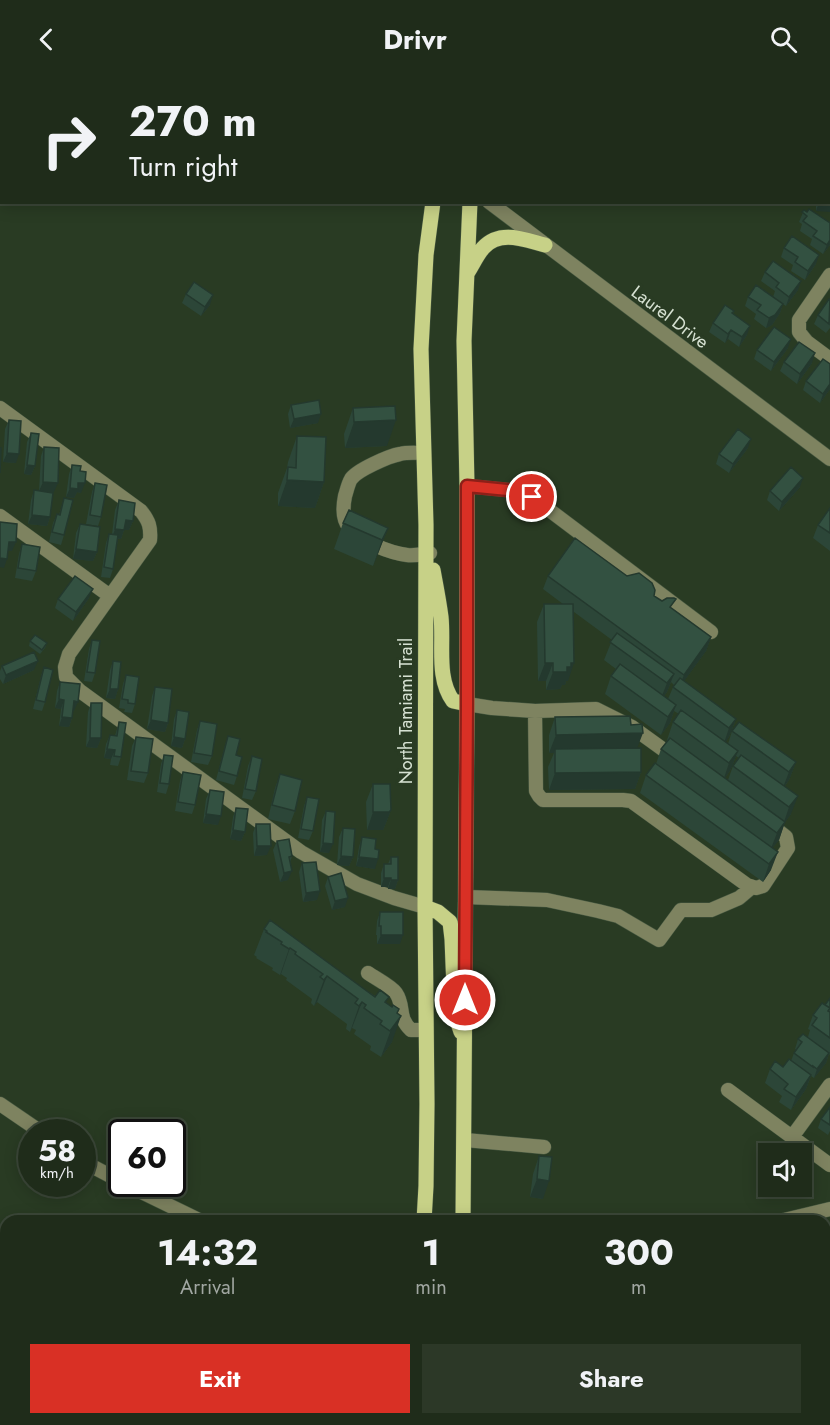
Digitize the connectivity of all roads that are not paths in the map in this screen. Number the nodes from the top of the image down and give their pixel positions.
1 (433, 204) edge
2 (470, 204) edge
3 (492, 204) edge
4 (545, 245) junction
5 (468, 272) junction
6 (830, 275) edge
7 (830, 359) edge
8 (0, 408) edge
9 (424, 453) junction
10 (830, 459) edge
11 (467, 486) junction
12 (0, 516) edge
13 (428, 553) junction
14 (110, 596) junction
15 (711, 632) dead end
16 (467, 704) junction
17 (535, 711) junction
18 (688, 766) edge
19 (753, 813) edge
20 (752, 887) junction
21 (466, 897) junction
22 (425, 907) junction
23 (368, 973) dead end
24 (426, 1030) junction
25 (465, 1047) junction
26 (830, 1085) edge
27 (728, 1090) dead end
28 (0, 1104) edge
29 (22, 1119) edge
30 (792, 1137) junction
31 (465, 1140) junction
32 (544, 1147) dead end
33 (830, 1165) edge
34 (152, 1197) edge
35 (830, 1209) edge
36 (189, 1215) edge
37 (424, 1215) edge
38 (463, 1215) edge
39 (805, 1215) edge

1 - 9 main road
2 - 5 main road
3 - 4 street, Laurel Drive
4 - 5 main road
4 - 10 street, Laurel Drive
5 - 11 main road
6 - 7 street
8 - 14 street
9 - 13 main road
9 - 13 street
11 - 15 street
11 - 16 main road
12 - 14 street
13 - 16 main road
13 - 22 main road, North Tamiami Trail
14 - 22 street
16 - 17 street
16 - 21 main road
17 - 18 street
17 - 20 street
19 - 20 street
20 - 21 street
21 - 25 main road
22 - 24 main road, North Tamiami Trail
22 - 25 main road
23 - 24 street
24 - 37 main road, North Tamiami Trail
25 - 31 main road
26 - 30 street
27 - 30 street
28 - 29 street
30 - 33 street
31 - 32 street
31 - 38 main road
34 - 36 street
35 - 39 street

